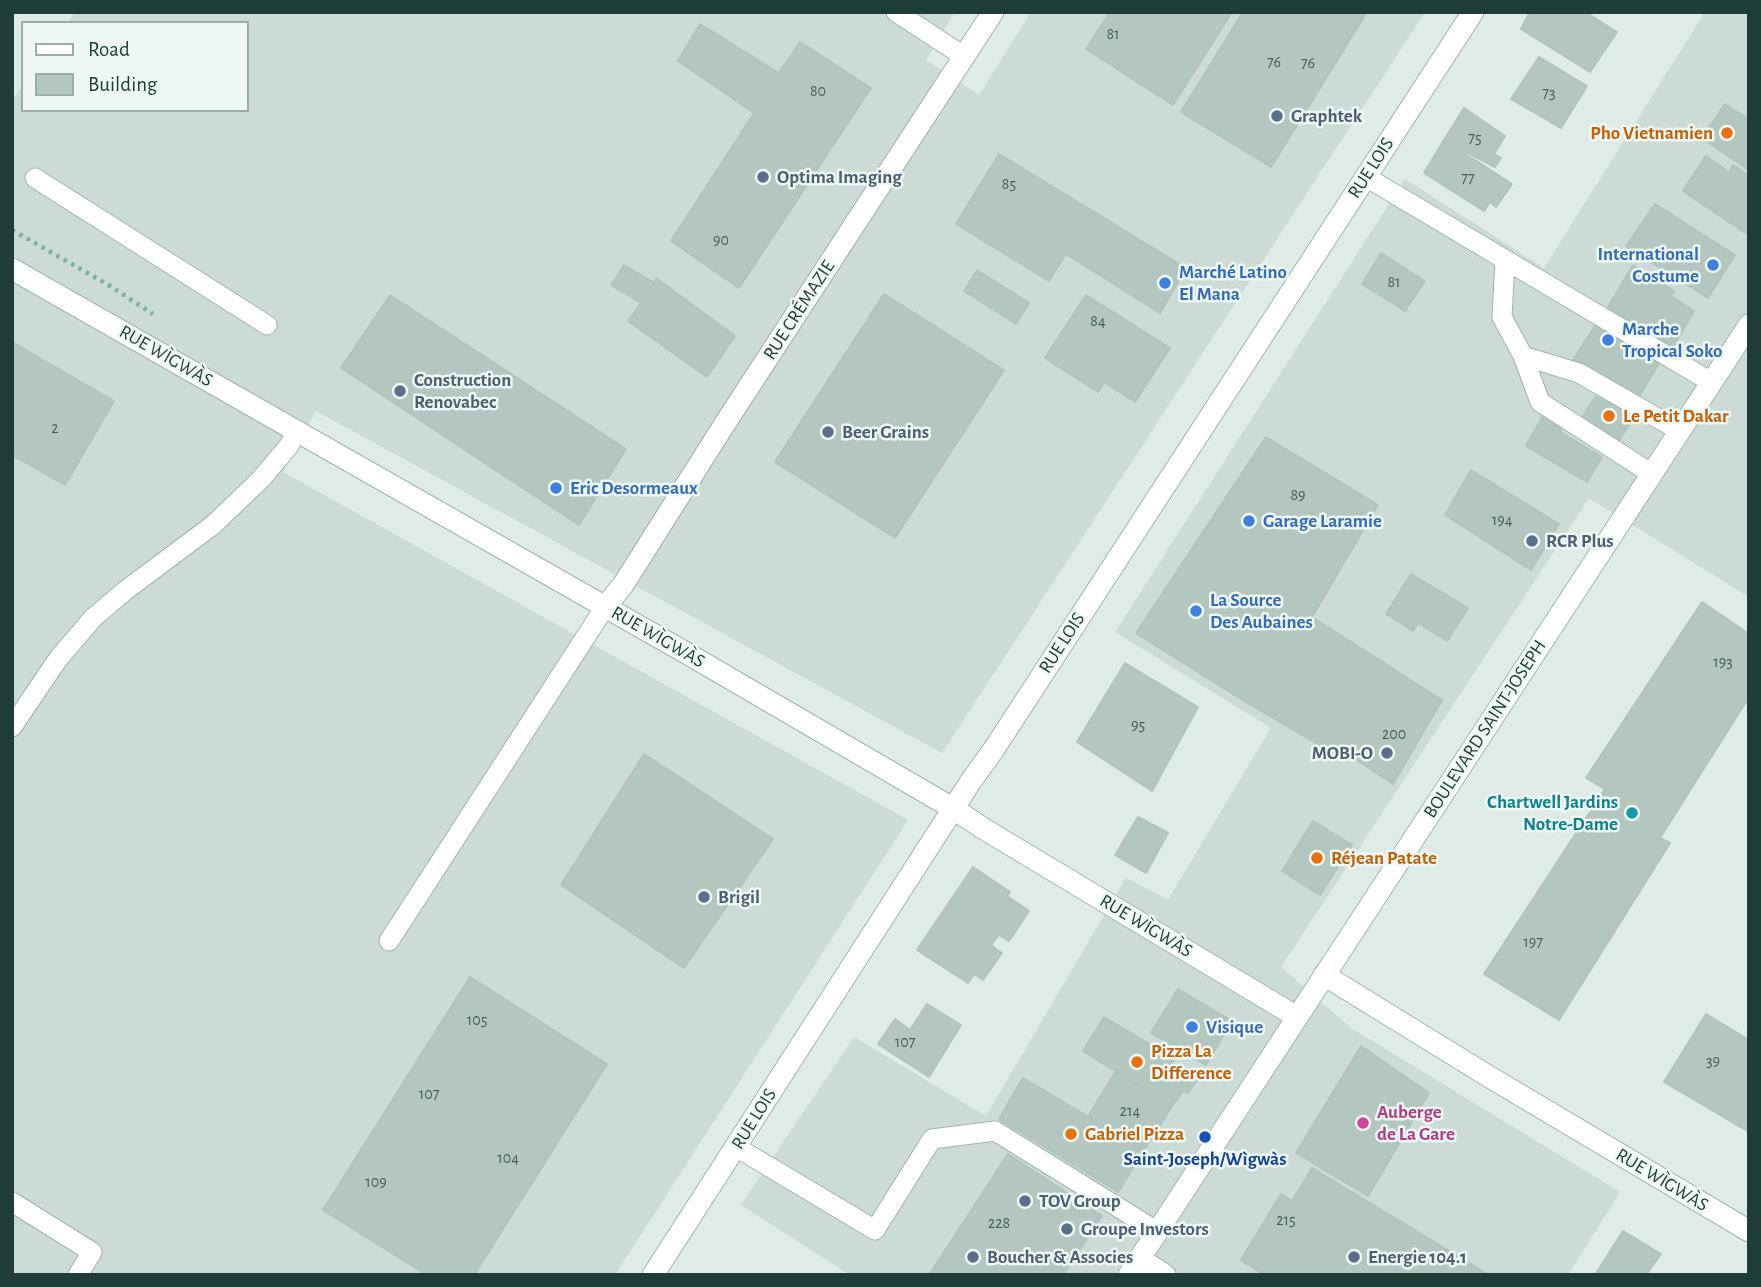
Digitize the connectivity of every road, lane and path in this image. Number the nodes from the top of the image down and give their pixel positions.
1 (895, 12) edge
2 (993, 12) edge
3 (1473, 12) edge
4 (965, 57) junction
5 (1366, 177) junction
6 (35, 178) dead end
7 (12, 230) edge
8 (1505, 260) junction
9 (12, 270) edge
10 (157, 317) dead end
11 (267, 325) dead end
12 (1749, 325) edge
13 (1523, 356) junction
14 (1711, 382) junction
15 (298, 431) junction
16 (1680, 431) junction
17 (1651, 474) junction
18 (605, 607) junction
19 (12, 727) edge
20 (954, 809) junction
21 (389, 941) dead end
22 (1324, 975) junction
23 (1297, 1017) junction
24 (736, 1147) junction
25 (12, 1202) edge
26 (1749, 1231) edge
27 (1158, 1232) junction
28 (1135, 1267) edge
29 (78, 1275) edge
30 (653, 1275) edge
31 (1166, 1275) edge

1 - 4 lane
2 - 4 street, RUE CRÉMAZIE
3 - 5 street, RUE LOIS
4 - 18 street, RUE CRÉMAZIE
5 - 8 lane
5 - 20 street, RUE LOIS
6 - 11 lane
7 - 10 path
8 - 13 lane
8 - 14 lane
9 - 15 street, RUE WÌGWÀS
12 - 14 street, BOULEVARD SAINT-JOSEPH
13 - 16 lane
13 - 17 lane
14 - 16 street, BOULEVARD SAINT-JOSEPH
15 - 18 street, RUE WÌGWÀS
15 - 19 lane
16 - 17 street, BOULEVARD SAINT-JOSEPH
17 - 22 street, BOULEVARD SAINT-JOSEPH
18 - 20 street, RUE WÌGWÀS
18 - 21 lane
20 - 23 street, RUE WÌGWÀS
20 - 24 street, RUE LOIS
22 - 23 street, BOULEVARD SAINT-JOSEPH
22 - 26 street, RUE WÌGWÀS
23 - 27 street, BOULEVARD SAINT-JOSEPH
24 - 27 lane
24 - 30 street, RUE LOIS
25 - 29 lane
27 - 28 street, BOULEVARD SAINT-JOSEPH
28 - 31 street

